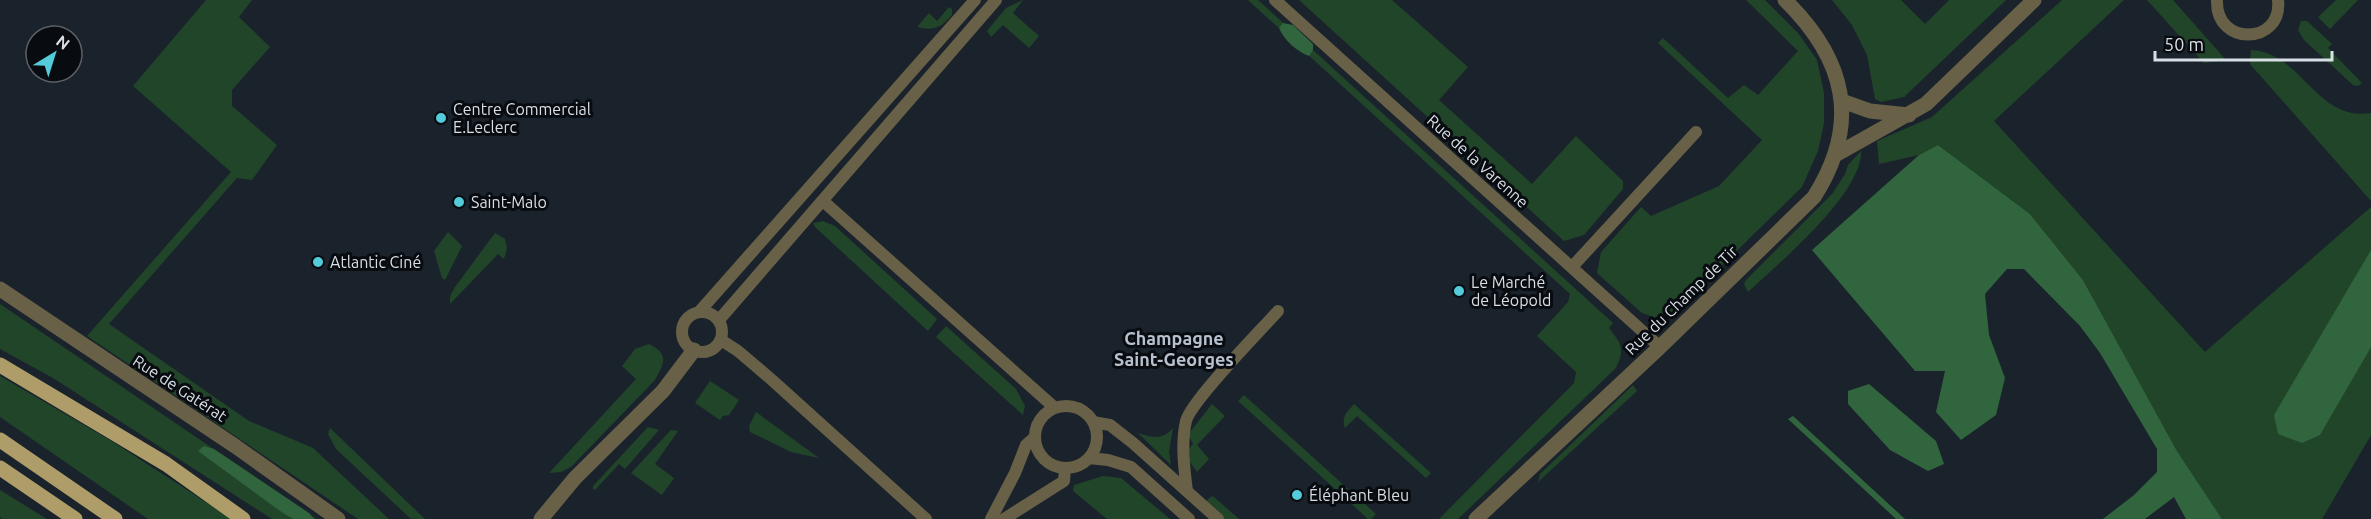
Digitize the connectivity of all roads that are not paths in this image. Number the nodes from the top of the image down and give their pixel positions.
1 (975, 0) edge
2 (996, 0) edge
3 (1275, 0) edge
4 (1785, 0) edge
5 (2034, 0) edge
6 (2217, 0) edge
7 (2278, 0) edge
8 (1842, 101) junction
9 (1909, 114) junction
10 (1696, 132) dead end
11 (1837, 153) junction
12 (823, 201) junction
13 (1572, 267) junction
14 (0, 289) edge
15 (1278, 311) dead end
16 (699, 312) junction
17 (719, 320) junction
18 (721, 340) junction
19 (1660, 347) junction
20 (694, 350) junction
21 (0, 365) edge
22 (1055, 408) junction
23 (1093, 422) junction
24 (1035, 437) junction
25 (0, 440) edge
26 (1089, 458) junction
27 (0, 468) edge
28 (1065, 468) junction
29 (1187, 490) junction
30 (75, 519) edge
31 (115, 519) edge
32 (243, 519) edge
33 (338, 519) edge
34 (541, 519) edge
35 (926, 519) edge
36 (991, 519) edge
37 (1004, 519) edge
38 (1189, 519) edge
39 (1218, 519) edge
40 (1476, 519) edge

1 - 16 lane
2 - 12 lane
3 - 13 lane, Rue de la Varenne
4 - 8 street, Rue du Champ de Tir
5 - 9 street
6 - 7 lane
8 - 9 street
8 - 11 street, Rue du Champ de Tir
9 - 11 street
10 - 13 lane
11 - 19 street, Rue du Champ de Tir
12 - 17 lane
12 - 22 lane
13 - 19 lane, Rue de la Varenne
14 - 33 street, Rue de Gatérat
15 - 29 lane
16 - 17 lane
16 - 20 lane
17 - 18 lane
18 - 20 lane
18 - 35 lane
19 - 40 street, Rue du Champ de Tir
20 - 34 street
21 - 32 main road
22 - 23 lane
22 - 24 lane
23 - 26 lane
23 - 29 lane
24 - 28 lane
24 - 36 lane
25 - 31 main road
26 - 28 lane
26 - 38 lane
27 - 30 main road
28 - 37 lane
29 - 39 lane

